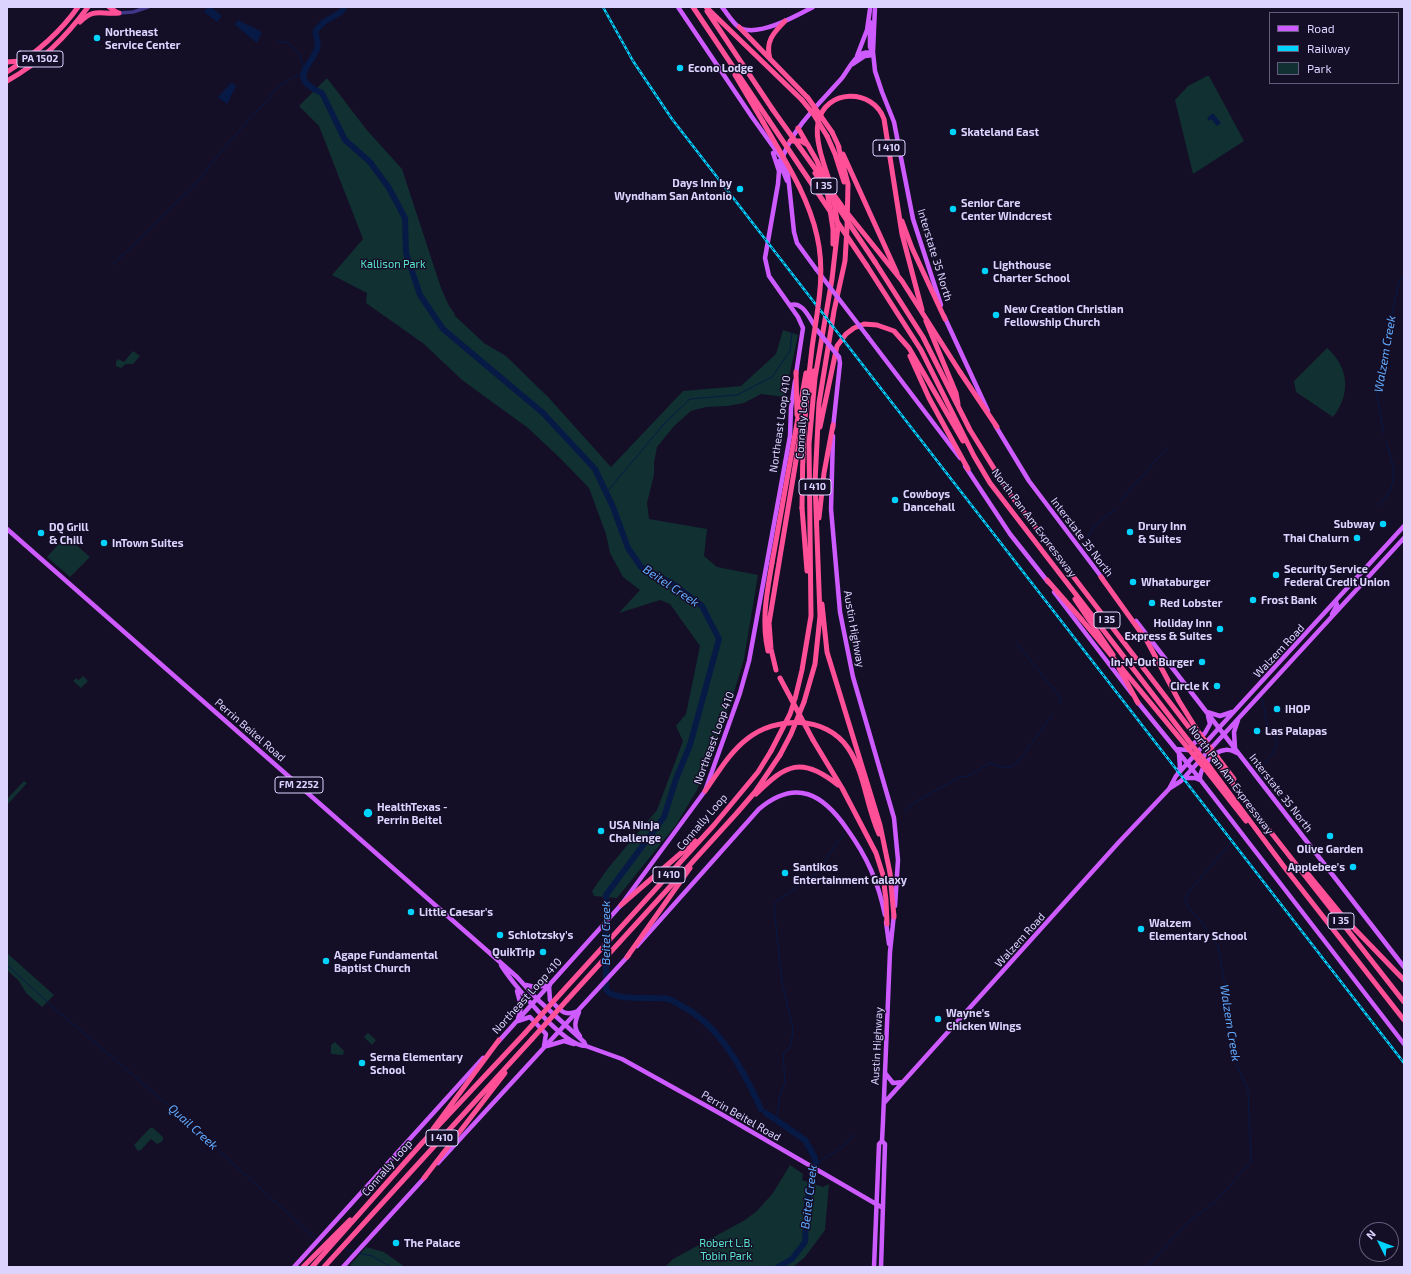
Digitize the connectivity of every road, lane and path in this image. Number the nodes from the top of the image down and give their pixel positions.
1 (78, 7) edge
2 (88, 7) edge
3 (109, 7) edge
4 (148, 7) edge
5 (678, 7) edge
6 (693, 7) edge
7 (705, 7) edge
8 (722, 7) edge
9 (813, 7) edge
10 (871, 8) edge
11 (119, 13) junction
12 (785, 21) junction
13 (739, 27) junction
14 (69, 32) junction
15 (873, 54) junction
16 (856, 58) junction
17 (24, 60) junction
18 (771, 60) junction
19 (7, 62) edge
20 (852, 65) junction
21 (7, 72) edge
22 (7, 81) edge
23 (773, 110) junction
24 (752, 117) junction
25 (766, 120) junction
26 (798, 128) junction
27 (790, 141) junction
28 (808, 145) junction
29 (838, 146) junction
30 (773, 153) junction
31 (782, 159) junction
32 (789, 186) junction
33 (847, 205) junction
34 (898, 209) junction
35 (833, 267) junction
36 (902, 281) junction
37 (829, 299) junction
38 (790, 305) junction
39 (945, 319) junction
40 (803, 328) junction
41 (816, 328) junction
42 (899, 336) junction
43 (812, 347) junction
44 (796, 372) junction
45 (958, 404) junction
46 (833, 425) junction
47 (996, 427) junction
48 (817, 435) junction
49 (798, 443) junction
50 (974, 456) junction
51 (968, 469) junction
52 (1404, 526) edge
53 (7, 529) edge
54 (1404, 538) edge
55 (816, 539) junction
56 (1101, 577) junction
57 (1063, 579) junction
58 (1047, 580) junction
59 (820, 585) junction
60 (810, 598) junction
61 (1336, 602) junction
62 (1323, 627) junction
63 (776, 670) junction
64 (1138, 702) junction
65 (1206, 711) junction
66 (1235, 711) junction
67 (1241, 715) junction
68 (1218, 729) junction
69 (1196, 732) junction
70 (1223, 735) junction
71 (1174, 748) junction
72 (1236, 752) junction
73 (1179, 753) junction
74 (1188, 764) junction
75 (1207, 768) junction
76 (1192, 769) junction
77 (1176, 776) junction
78 (1184, 778) junction
79 (1200, 780) junction
80 (842, 788) junction
81 (1169, 789) junction
82 (705, 791) junction
83 (736, 814) junction
84 (714, 825) junction
85 (882, 840) junction
86 (1278, 840) junction
87 (706, 846) junction
88 (621, 905) junction
89 (894, 917) junction
90 (887, 924) junction
91 (890, 952) junction
92 (627, 957) junction
93 (499, 962) junction
94 (1404, 967) edge
95 (1404, 980) edge
96 (524, 984) junction
97 (550, 984) junction
98 (516, 987) junction
99 (537, 999) junction
100 (1404, 1002) edge
101 (531, 1005) junction
102 (579, 1010) junction
103 (1404, 1020) edge
104 (516, 1022) junction
105 (565, 1025) junction
106 (560, 1031) junction
107 (532, 1039) junction
108 (499, 1040) junction
109 (1404, 1044) edge
110 (583, 1045) junction
111 (543, 1048) junction
112 (886, 1074) junction
113 (904, 1081) junction
114 (884, 1103) junction
115 (882, 1141) junction
116 (423, 1142) junction
117 (424, 1178) junction
118 (877, 1184) junction
119 (863, 1198) junction
120 (876, 1205) junction
121 (883, 1208) junction
122 (318, 1256) junction
123 (294, 1267) edge
124 (303, 1267) edge
125 (312, 1267) edge
126 (324, 1267) edge
127 (343, 1267) edge
128 (874, 1267) edge
129 (881, 1267) edge

1 - 17 highway, PA 1502
2 - 14 highway, PA 1502
3 - 11 highway
4 - 11 street
5 - 24 main road
6 - 25 highway, North Pan Am Expressway / I 35
7 - 23 highway, North Pan Am Expressway / I 35
7 - 33 highway, bridge
8 - 13 main road
9 - 12 main road
10 - 15 main road, Interstate 35 North
10 - 16 main road
11 - 14 highway
12 - 13 main road
12 - 18 highway
13 - 18 highway
14 - 22 highway, PA 1502
15 - 16 main road
15 - 20 main road
15 - 39 main road, Interstate 35 North
16 - 20 main road
17 - 19 highway
17 - 21 highway, PA 1502
18 - 29 highway, bridge
20 - 26 main road
23 - 36 highway, bridge
23 - 45 highway, North Pan Am Expressway / I 35, bridge
24 - 30 main road
24 - 31 main road
25 - 43 highway, bridge
25 - 50 highway, North Pan Am Expressway / I 35, bridge
26 - 27 main road
26 - 28 highway
27 - 28 highway
27 - 31 main road
28 - 35 highway
29 - 33 highway
29 - 36 highway, bridge
30 - 32 main road
30 - 38 main road
31 - 32 main road
32 - 51 main road, bridge
33 - 48 highway
34 - 35 highway, I 410
34 - 39 highway
34 - 45 highway, I 410
35 - 37 highway, Connally Loop / I 410
36 - 47 highway, bridge
37 - 49 highway
37 - 60 highway, Connally Loop / I 410
38 - 40 main road
38 - 41 main road, Austin Highway
39 - 47 main road, Interstate 35 North
40 - 41 main road
40 - 44 main road, Northeast Loop 410
41 - 46 main road, Austin Highway, bridge
42 - 48 highway, I 410
42 - 50 highway, I 410
42 - 51 highway
43 - 60 highway, bridge
43 - 63 highway, bridge
44 - 49 highway
44 - 82 main road, Northeast Loop 410
45 - 69 highway, North Pan Am Expressway / I 35
46 - 55 highway
46 - 89 main road, Austin Highway
47 - 56 main road, Interstate 35 North
48 - 55 highway, Connally Loop / I 410
49 - 63 highway
50 - 57 highway, North Pan Am Expressway / I 35
51 - 58 main road
52 - 61 main road, Walzem Road
53 - 93 main road, Perrin Beitel Road / FM 2252
54 - 62 main road, Walzem Road
55 - 59 highway, Connally Loop / I 410
56 - 65 main road, Interstate 35 North
56 - 69 highway
57 - 64 highway
57 - 75 highway, North Pan Am Expressway / I 35, bridge
58 - 64 main road
58 - 75 highway, bridge
59 - 83 highway, Connally Loop / I 410, bridge
59 - 85 highway
60 - 84 highway, Connally Loop / I 410, bridge
61 - 62 main road
61 - 66 main road, Walzem Road
62 - 67 main road, Walzem Road
63 - 80 highway, bridge
64 - 71 main road
65 - 66 main road
65 - 68 main road, Interstate 35 North
65 - 71 main road
66 - 68 main road, Walzem Road
67 - 70 main road, Walzem Road
67 - 72 main road
68 - 70 main road, Interstate 35 North
68 - 74 main road, Walzem Road
69 - 86 highway, North Pan Am Expressway / I 35, bridge
70 - 72 main road, Interstate 35 North
70 - 76 main road, Walzem Road
71 - 73 main road
72 - 79 main road
72 - 94 main road, Interstate 35 North
73 - 74 main road
73 - 77 main road
74 - 76 main road
74 - 77 main road, Walzem Road
75 - 103 highway, North Pan Am Expressway / I 35
76 - 78 main road, Walzem Road
76 - 79 main road
77 - 81 main road, Walzem Road
78 - 79 main road
78 - 81 main road, Walzem Road
79 - 109 main road
80 - 83 highway
80 - 90 highway
81 - 113 main road, Walzem Road
82 - 85 highway
82 - 88 main road, Northeast Loop 410
83 - 87 highway, Connally Loop / I 410
84 - 88 highway
84 - 116 highway, Connally Loop / I 410, bridge
85 - 89 highway
86 - 95 highway
86 - 100 highway, North Pan Am Expressway / I 35
87 - 92 highway
87 - 107 highway, Connally Loop / I 410, bridge
88 - 97 main road, Northeast Loop 410
89 - 91 main road, Austin Highway
90 - 91 main road, Austin Highway
90 - 92 main road, Austin Highway
91 - 112 main road, Austin Highway
92 - 102 main road
93 - 96 main road, Perrin Beitel Road / FM 2252
93 - 98 main road, Perrin Beitel Road / FM 2252
96 - 97 main road
96 - 99 main road, Perrin Beitel Road / FM 2252
97 - 99 main road, Northeast Loop 410
97 - 102 main road
98 - 101 main road, Perrin Beitel Road / FM 2252
98 - 104 main road
99 - 101 main road, Northeast Loop 410
99 - 105 main road, Perrin Beitel Road / FM 2252
101 - 104 main road, Northeast Loop 410
101 - 106 main road, Perrin Beitel Road / FM 2252
102 - 105 main road
102 - 110 main road
104 - 108 main road, Northeast Loop 410
104 - 111 main road
105 - 106 main road
105 - 110 main road, Perrin Beitel Road
106 - 110 main road, Perrin Beitel Road
106 - 111 main road
107 - 117 highway
107 - 126 highway, Connally Loop / I 410
108 - 116 highway
108 - 123 main road, Northeast Loop 410
110 - 111 main road
110 - 119 main road, Perrin Beitel Road
111 - 117 main road
112 - 113 main road
112 - 114 main road, Austin Highway
113 - 114 main road, Walzem Road
114 - 115 main road, Austin Highway
115 - 118 main road, Austin Highway
115 - 121 main road, Austin Highway
116 - 122 highway, Connally Loop / I 410
117 - 127 main road
118 - 119 main road
118 - 120 main road, Austin Highway
119 - 120 main road, Perrin Beitel Road
120 - 121 main road, Perrin Beitel Road
120 - 128 main road, Austin Highway
121 - 129 main road, Austin Highway
122 - 124 highway
122 - 125 highway, Connally Loop / I 410

